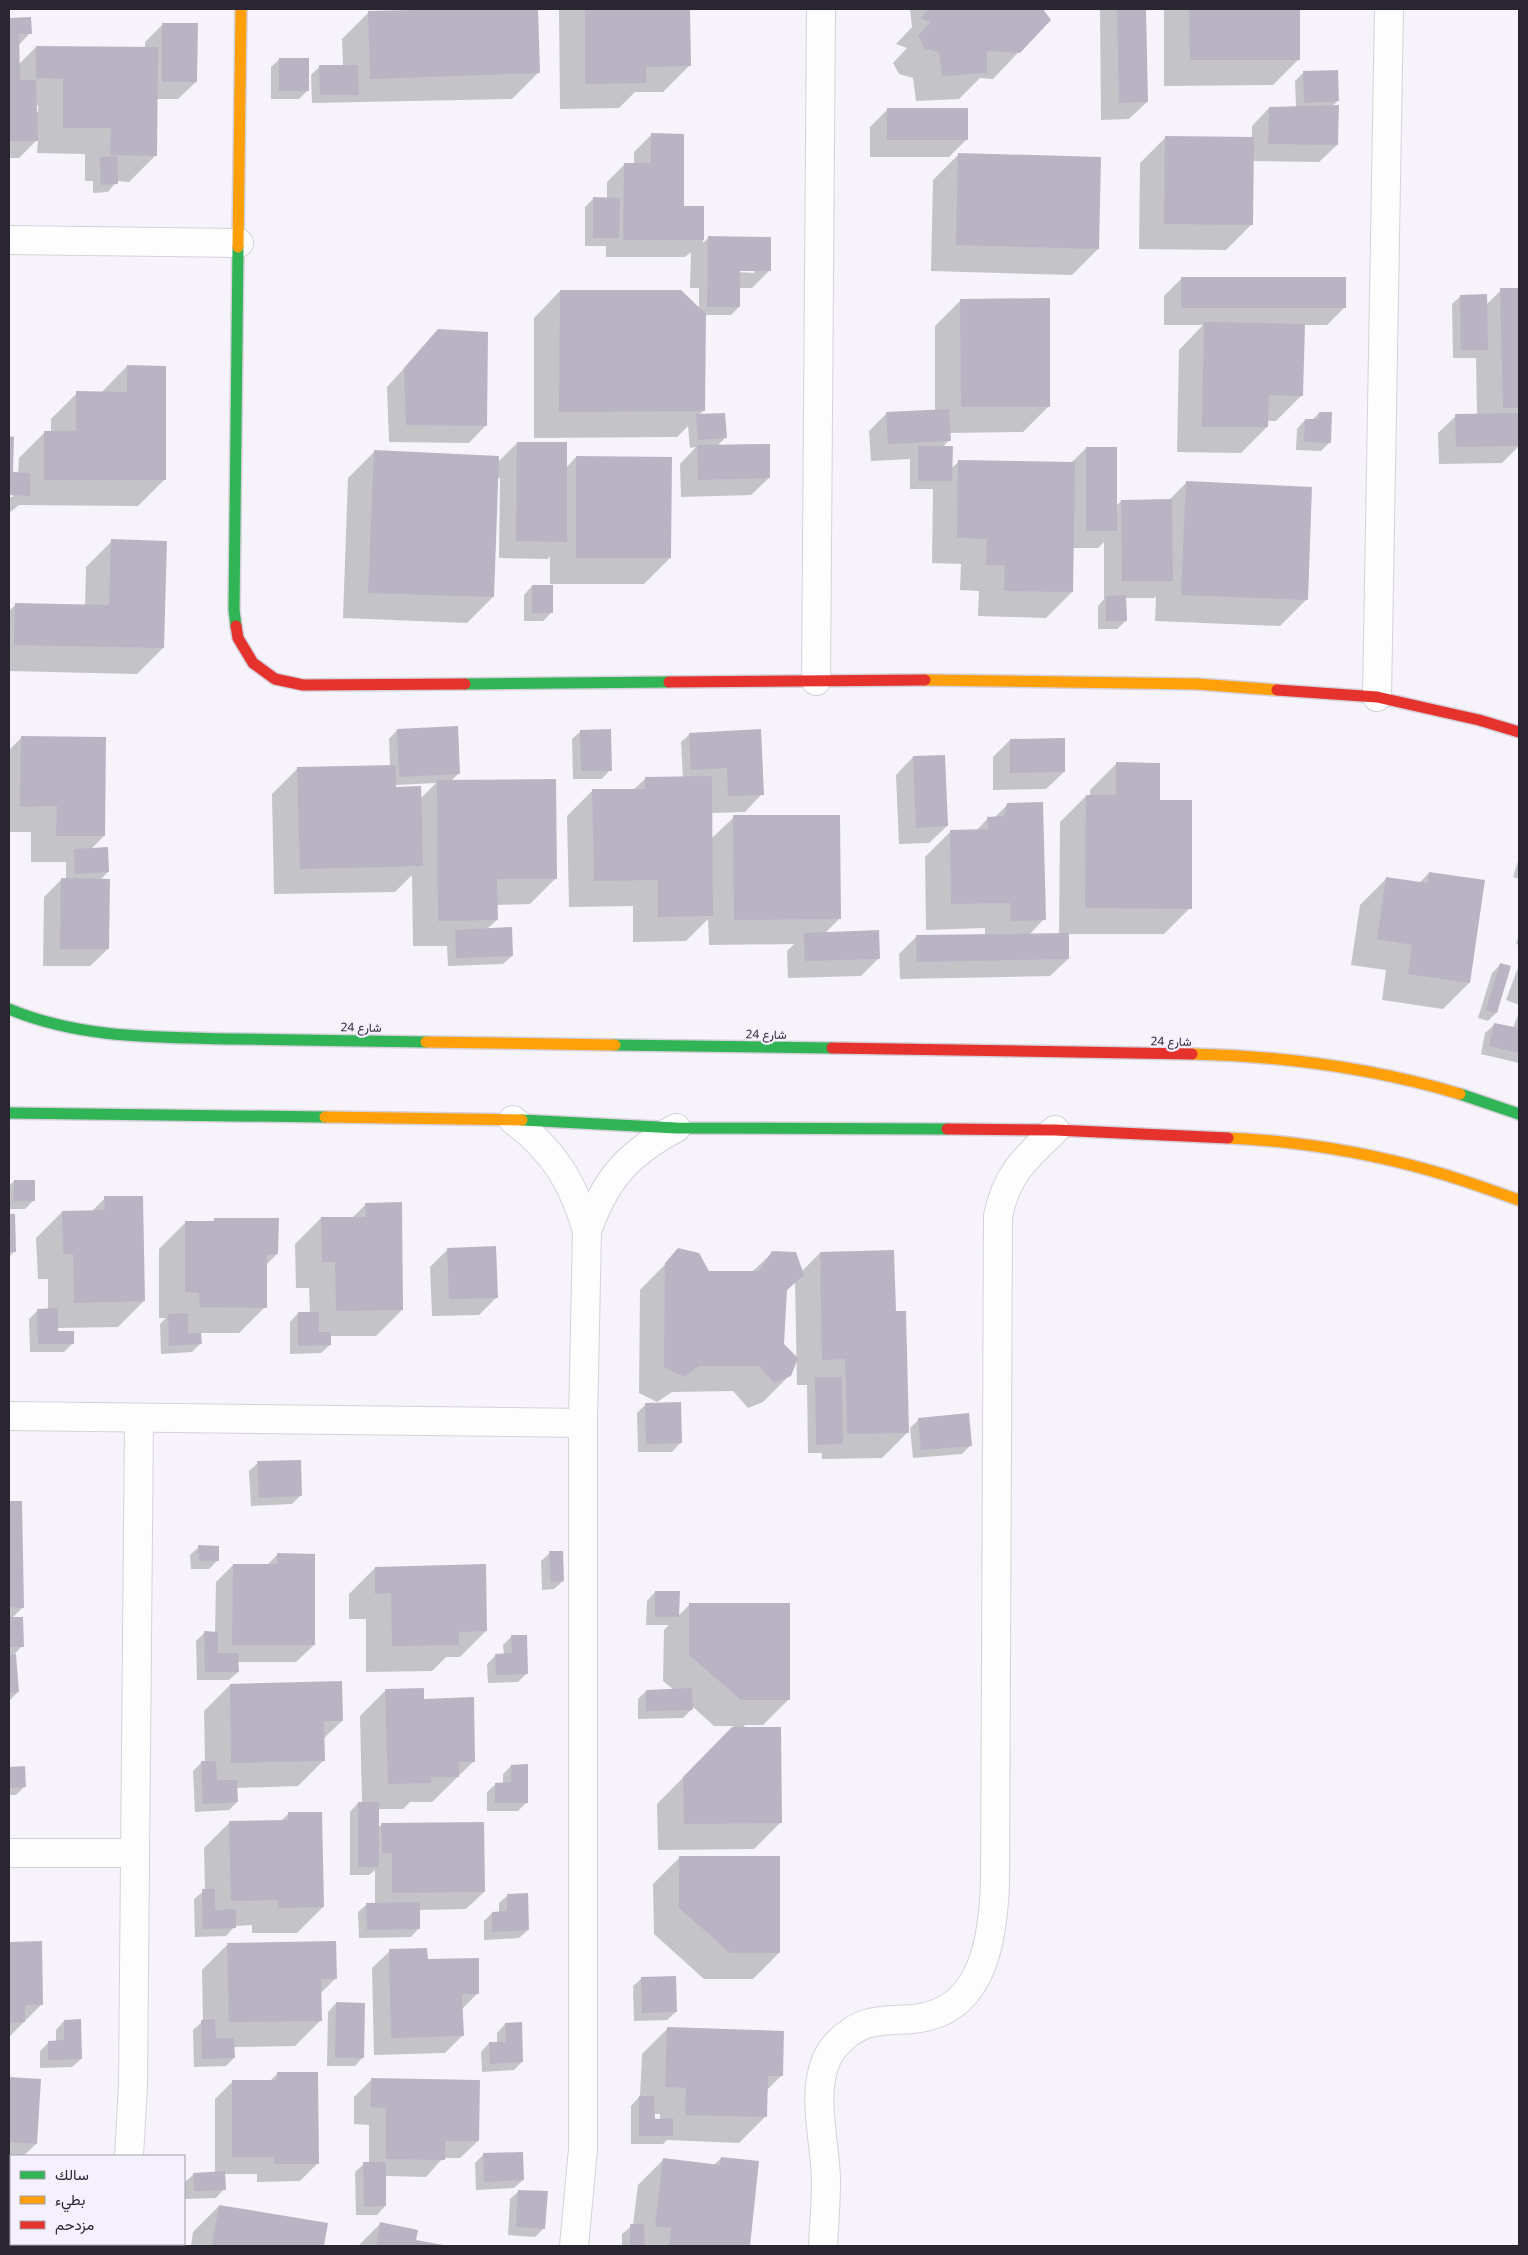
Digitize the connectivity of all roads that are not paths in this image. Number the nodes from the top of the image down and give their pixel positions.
1 (241, 9) edge
2 (821, 9) edge
3 (1389, 9) edge
4 (9, 240) edge
5 (239, 243) junction
6 (816, 681) junction
7 (1377, 697) junction
8 (1519, 732) edge
9 (9, 1009) edge
10 (9, 1113) edge
11 (1519, 1114) edge
12 (513, 1120) junction
13 (676, 1128) junction
14 (1055, 1130) junction
15 (1519, 1200) edge
16 (587, 1231) junction
17 (9, 1416) edge
18 (139, 1418) junction
19 (583, 1423) junction
20 (9, 1853) edge
21 (135, 1853) junction
22 (129, 2155) edge
23 (574, 2246) edge
24 (823, 2246) edge

1 - 5 street
2 - 6 street
3 - 7 street
4 - 5 street
5 - 6 street
6 - 7 street
7 - 8 street
9 - 11 street, شارع 24
10 - 12 street
12 - 13 street
12 - 16 street
13 - 14 street
13 - 16 street
14 - 15 street
14 - 24 street
16 - 19 street
17 - 18 street
18 - 19 street
18 - 21 street
19 - 23 street
20 - 21 street
21 - 22 street

